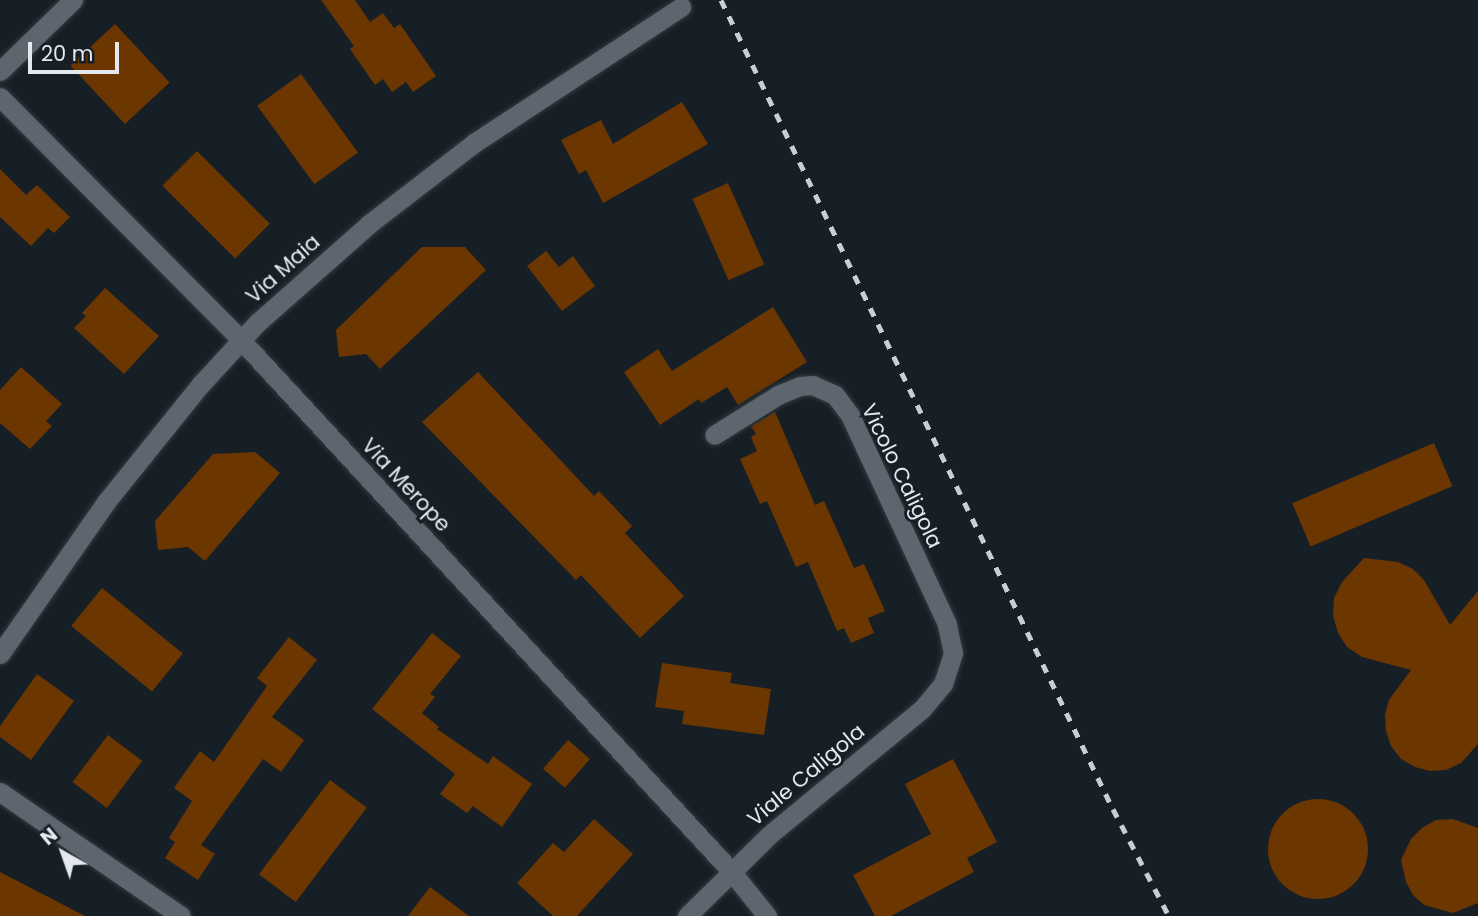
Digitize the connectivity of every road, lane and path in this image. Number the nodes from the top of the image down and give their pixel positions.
1 (73, 0) edge
2 (681, 7) dead end
3 (0, 71) edge
4 (0, 97) edge
5 (241, 340) junction
6 (714, 435) dead end
7 (0, 654) edge
8 (951, 667) joint
9 (0, 792) edge
10 (731, 870) junction
11 (181, 916) edge
12 (687, 916) edge
13 (767, 916) edge

1 - 3 street
2 - 5 street, Via Maia
4 - 5 street, Via Merope
5 - 7 street, Via Maia
5 - 10 street, Via Merope
6 - 8 street, Vicolo Caligola
8 - 10 street, Viale Caligola
9 - 11 street
10 - 12 street, Viale Caligola
10 - 13 street, Via Merope

